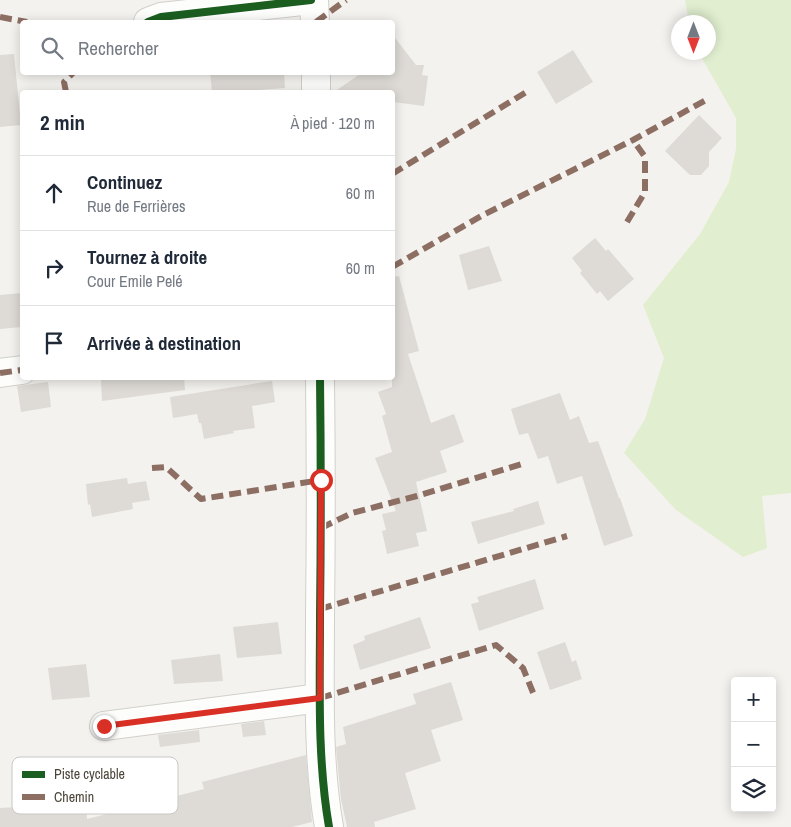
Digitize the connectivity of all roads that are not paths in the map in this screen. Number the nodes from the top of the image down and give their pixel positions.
1 (312, 0) edge
2 (154, 20) edge
3 (315, 20) edge
4 (316, 75) edge
5 (316, 90) edge
6 (20, 370) edge
7 (0, 372) edge
8 (320, 380) edge
9 (320, 698) junction
10 (104, 726) dead end
11 (329, 827) edge

1 - 2 street
1 - 3 street
4 - 5 street
6 - 7 street
8 - 9 street
9 - 10 street
9 - 11 street

